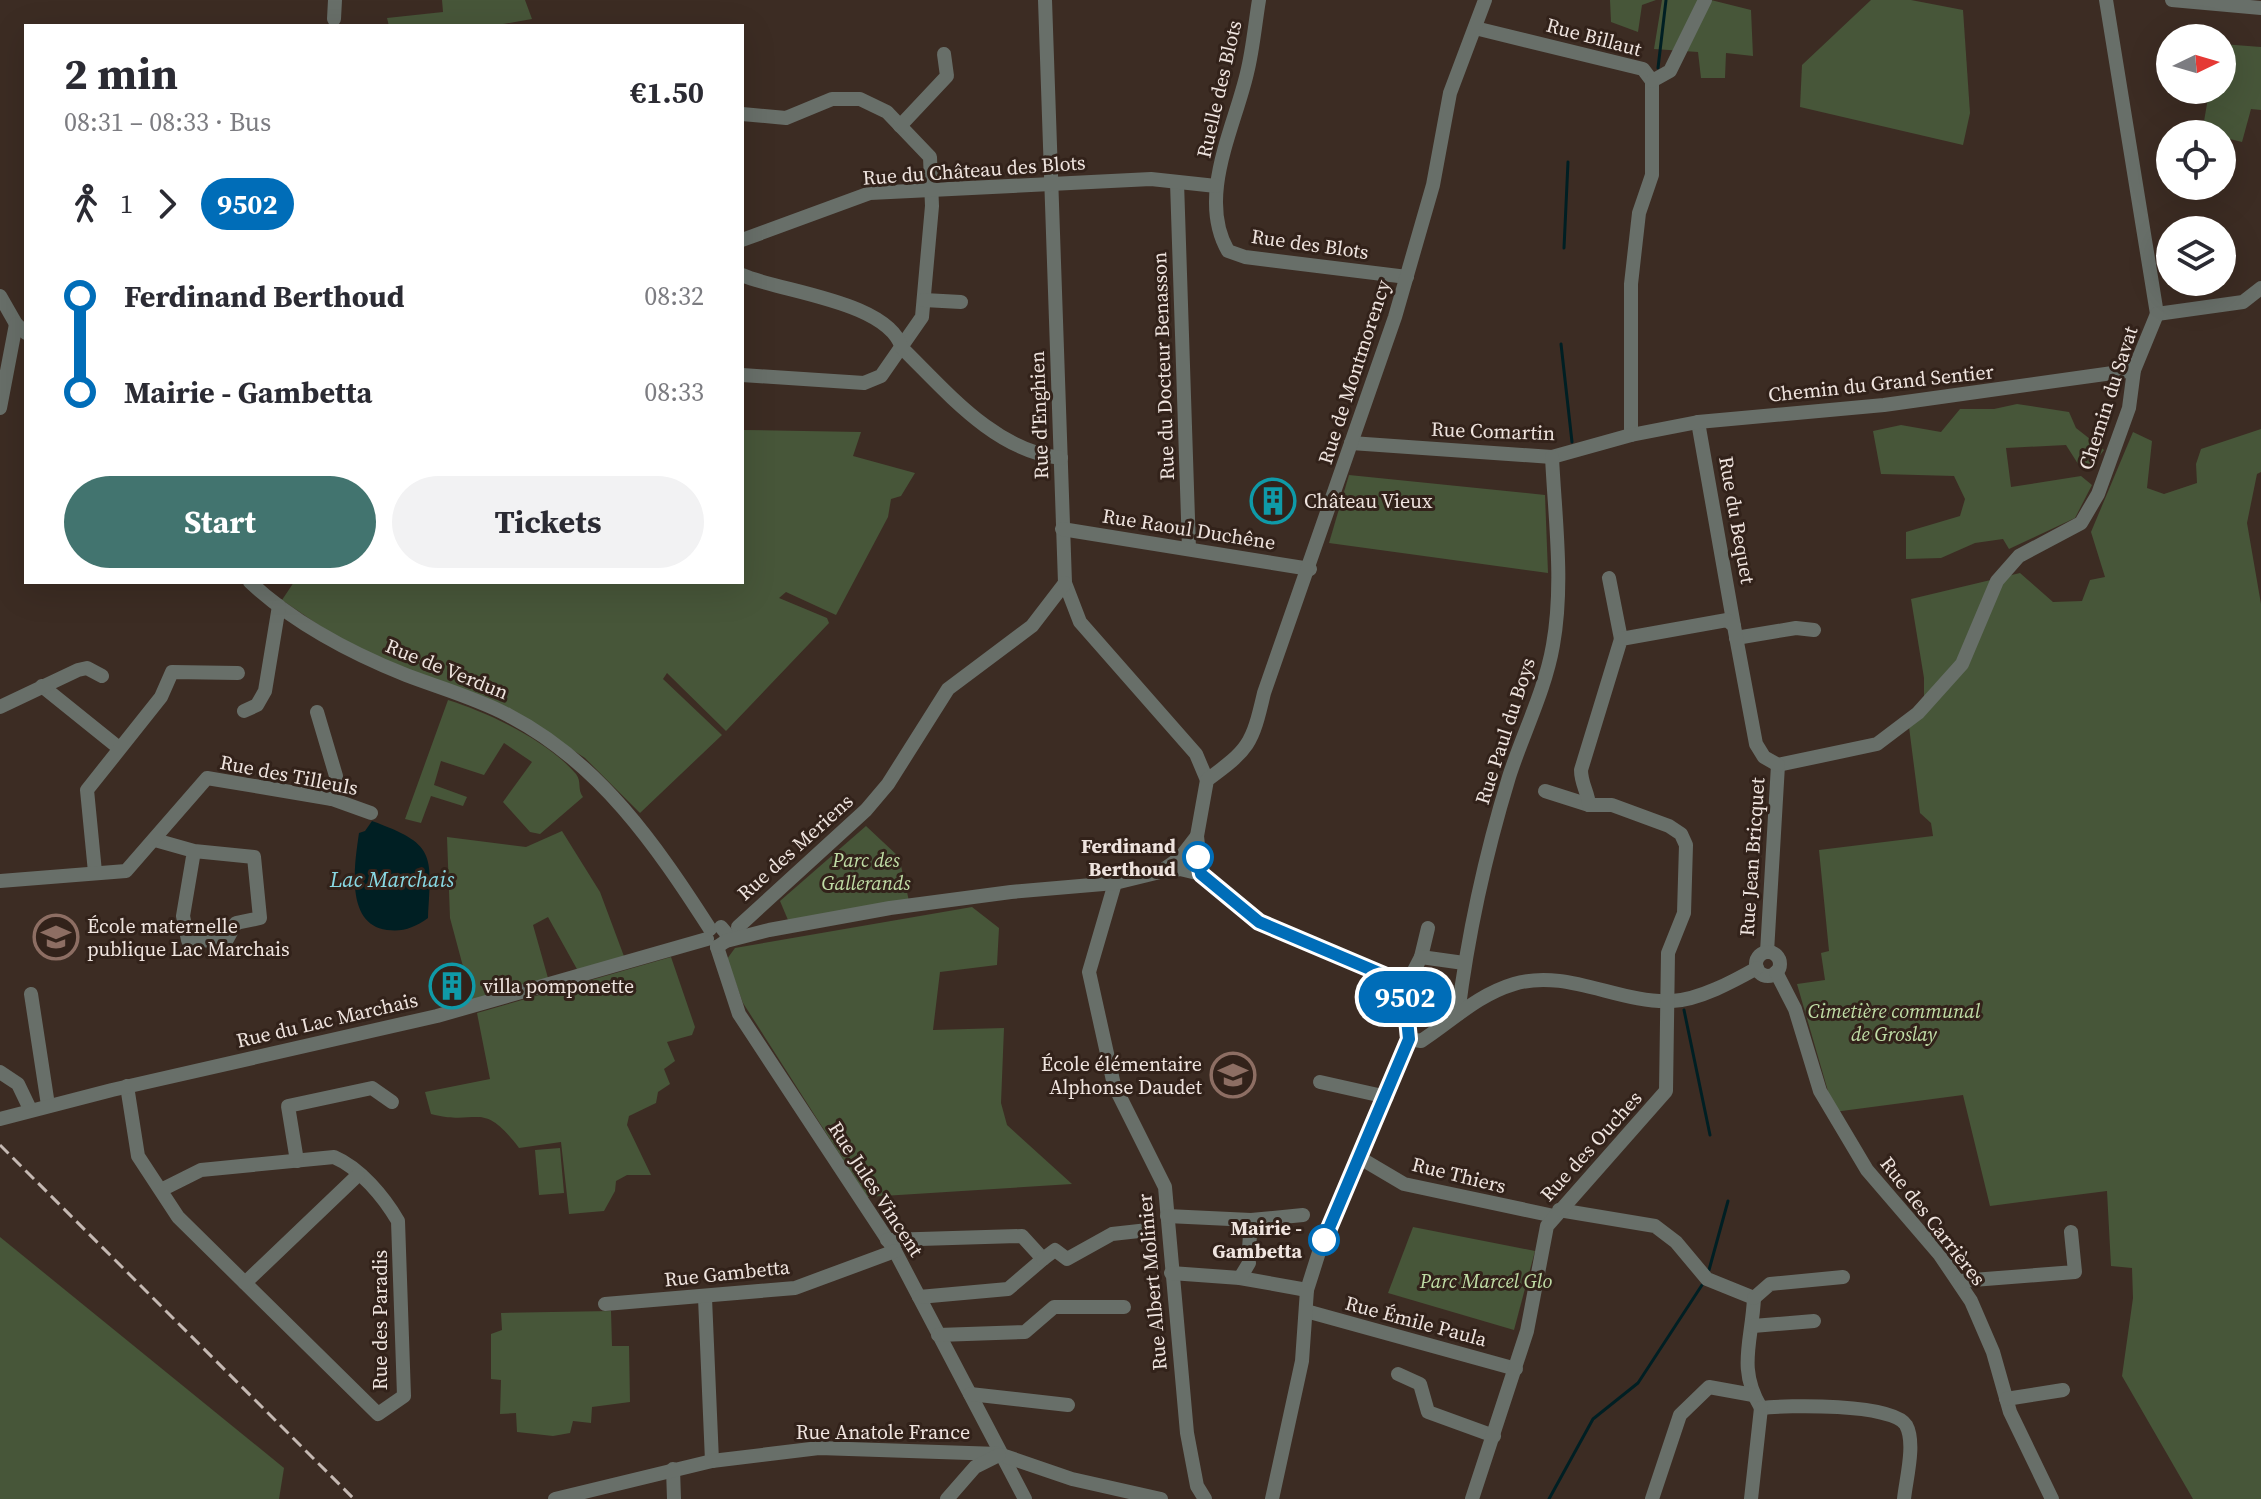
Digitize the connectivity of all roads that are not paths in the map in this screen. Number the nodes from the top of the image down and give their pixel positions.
1 (335, 0) edge
2 (1045, 0) edge
3 (1259, 0) edge
4 (1485, 0) edge
5 (1705, 0) edge
6 (2106, 0) edge
7 (2172, 0) edge
8 (2261, 8) edge
9 (334, 19) dead end
10 (1475, 28) junction
11 (944, 54) dead end
12 (1652, 81) junction
13 (744, 114) edge
14 (900, 126) junction
15 (1177, 182) junction
16 (1051, 185) junction
17 (1216, 186) junction
18 (931, 191) junction
19 (744, 239) edge
20 (744, 276) edge
21 (1407, 277) junction
22 (2261, 288) edge
23 (0, 296) edge
24 (924, 300) junction
25 (961, 302) dead end
26 (2157, 314) junction
27 (21, 328) edge
28 (902, 348) junction
29 (2134, 370) junction
30 (744, 375) edge
31 (0, 408) edge
32 (1698, 422) junction
33 (1631, 435) junction
34 (1351, 443) junction
35 (1552, 457) junction
36 (1061, 458) junction
37 (1062, 529) junction
38 (1189, 549) junction
39 (1310, 569) junction
40 (1609, 578) dead end
41 (1065, 583) junction
42 (252, 584) edge
43 (279, 606) junction
44 (1814, 630) dead end
45 (1735, 632) junction
46 (1621, 639) junction
47 (238, 673) dead end
48 (102, 676) dead end
49 (42, 686) junction
50 (0, 707) edge
51 (244, 711) dead end
52 (317, 712) dead end
53 (119, 748) junction
54 (1778, 765) junction
55 (1207, 780) junction
56 (1545, 791) dead end
57 (332, 799) junction
58 (1589, 805) junction
59 (371, 813) dead end
60 (1197, 836) junction
61 (155, 840) junction
62 (194, 851) junction
63 (95, 872) junction
64 (1160, 872) junction
65 (1201, 874) junction
66 (0, 881) edge
67 (1115, 883) junction
68 (738, 927) junction
69 (1428, 928) dead end
70 (769, 930) junction
71 (716, 936) junction
72 (1767, 952) junction
73 (1421, 957) junction
74 (1464, 963) junction
75 (1757, 968) junction
76 (1776, 972) junction
77 (1404, 990) junction
78 (31, 994) dead end
79 (1668, 1002) junction
80 (1458, 1014) junction
81 (1409, 1039) junction
82 (0, 1072) edge
83 (1320, 1082) dead end
84 (127, 1086) junction
85 (1387, 1097) junction
86 (392, 1102) dead end
87 (48, 1105) junction
88 (30, 1109) junction
89 (0, 1119) edge
90 (1360, 1158) junction
91 (297, 1161) junction
92 (358, 1175) junction
93 (161, 1190) junction
94 (1556, 1213) junction
95 (1303, 1215) dead end
96 (1167, 1216) junction
97 (1251, 1220) junction
98 (1148, 1230) dead end
99 (2071, 1232) dead end
100 (891, 1246) junction
101 (1043, 1259) junction
102 (1171, 1273) junction
103 (1843, 1277) dead end
104 (1240, 1278) junction
105 (1960, 1281) junction
106 (245, 1283) junction
107 (1307, 1290) junction
108 (919, 1297) junction
109 (705, 1298) junction
110 (1754, 1298) junction
111 (605, 1304) dead end
112 (1124, 1307) dead end
113 (1306, 1311) junction
114 (1814, 1321) dead end
115 (1753, 1326) junction
116 (938, 1335) junction
117 (1516, 1369) junction
118 (1398, 1374) dead end
119 (2063, 1390) dead end
120 (970, 1394) junction
121 (2006, 1399) junction
122 (1757, 1402) junction
123 (1068, 1405) dead end
124 (1494, 1436) junction
125 (999, 1454) junction
126 (712, 1461) junction
127 (673, 1469) junction
128 (555, 1499) edge
129 (674, 1499) edge
130 (947, 1499) edge
131 (1025, 1499) edge
132 (1161, 1499) edge
133 (1205, 1499) edge
134 (1272, 1499) edge
135 (1472, 1499) edge
136 (1652, 1499) edge
137 (1751, 1499) edge
138 (1904, 1499) edge
139 (2052, 1499) edge

1 - 9 street
2 - 16 street, Rue d'Enghien
3 - 17 street, Ruelle des Blots
4 - 10 street, Rue de Montmorency
5 - 12 street
6 - 26 street
7 - 8 street
10 - 12 street, Rue Billaut
10 - 21 street, Rue de Montmorency
11 - 14 street
12 - 33 street
13 - 14 street
14 - 18 street
15 - 16 street, Rue du Château des Blots
15 - 17 street, Rue du Château des Blots
15 - 38 street, Rue du Docteur Benasson
16 - 18 street, Rue du Château des Blots
16 - 36 street, Rue d'Enghien
17 - 21 street, Rue des Blots
18 - 19 street, Rue du Château des Blots
18 - 24 street
20 - 28 street
21 - 34 street, Rue de Montmorency
22 - 26 street, Chemin du Savat
23 - 27 street
24 - 25 street
24 - 28 street
26 - 29 street, Chemin du Savat
27 - 31 street
28 - 30 street
28 - 36 street
29 - 32 street, Chemin du Grand Sentier
29 - 54 street, Chemin du Savat
32 - 33 street, Chemin du Grand Sentier
32 - 45 street, Rue du Bequet
33 - 35 street, Rue Comartin
34 - 35 street, Rue Comartin
34 - 39 street, Rue de Montmorency
35 - 74 street, Rue Paul du Boys
36 - 37 street, Rue d'Enghien
37 - 38 street, Rue Raoul Duchêne
37 - 41 street, Rue d'Enghien
38 - 39 street, Rue Raoul Duchêne
39 - 55 street, Rue de Montmorency
40 - 46 street
41 - 55 street, Rue d'Enghien
41 - 68 street, Rue des Meriens
42 - 43 street, Rue de Verdun
43 - 51 street
43 - 71 street, Rue de Verdun
44 - 45 street
45 - 46 street
45 - 54 street, Rue du Bequet
46 - 58 street
47 - 53 street
48 - 49 street
49 - 50 street
49 - 53 street
52 - 57 street
53 - 63 street
54 - 72 street, Rue Jean Bricquet
55 - 60 street
56 - 58 street, Rue des Ouches
57 - 59 street, Rue des Tilleuls
57 - 61 street, Rue des Tilleuls
58 - 79 street, Rue des Ouches
60 - 64 street
60 - 65 street
61 - 62 street
61 - 63 street, Rue des Tilleuls
62 - 62 street
63 - 66 street, Rue des Tilleuls
64 - 65 street
64 - 67 street
65 - 77 street
67 - 70 street
67 - 96 street, Rue Albert Molinier
68 - 70 street
68 - 71 street
69 - 73 street
70 - 71 street
71 - 84 street, Rue du Lac Marchais
71 - 100 street, Rue Jules Vincent
72 - 75 street
72 - 76 street
73 - 74 street
73 - 77 street
74 - 80 street, Rue Paul du Boys
75 - 76 street
75 - 79 street
76 - 105 street, Rue des Carrières
77 - 81 street
78 - 87 street
79 - 80 street
79 - 94 street, Rue des Ouches
80 - 81 street
81 - 85 street
82 - 88 street
83 - 85 street
84 - 87 street, Rue du Lac Marchais
84 - 93 street, Rue des Paradis
85 - 90 street
86 - 91 street
87 - 88 street, Rue du Lac Marchais
88 - 89 street, Rue du Lac Marchais
90 - 94 street, Rue Thiers
90 - 107 street
91 - 92 street, Rue des Paradis
91 - 93 street, Rue des Paradis
92 - 106 street
92 - 106 street, Rue des Paradis
93 - 106 street, Rue des Paradis
94 - 110 street, Rue Thiers
94 - 117 street, Rue des Ouches
95 - 97 street
96 - 97 street
96 - 102 street, Rue Albert Molinier
97 - 104 street
98 - 101 street
99 - 105 street
100 - 101 street, Rue Gambetta
100 - 108 street, Rue Jules Vincent
100 - 109 street, Rue Gambetta
101 - 108 street
102 - 104 street
102 - 133 street, Rue Albert Molinier
103 - 110 street
104 - 107 street
105 - 121 street, Rue des Carrières
107 - 113 street
108 - 116 street, Rue Jules Vincent
109 - 111 street, Rue Gambetta
109 - 126 street
110 - 115 street
112 - 116 street
113 - 117 street, Rue Émile Paula
113 - 134 street
114 - 115 street
115 - 122 street
116 - 120 street, Rue Jules Vincent
117 - 124 street, Rue des Ouches
118 - 124 street
119 - 121 street
120 - 123 street
120 - 125 street, Rue Jules Vincent
121 - 139 street, Rue des Carrières
122 - 136 street
122 - 137 street
122 - 138 street
124 - 135 street, Rue des Ouches
125 - 126 street, Rue Anatole France
125 - 130 street
125 - 131 street, Rue Jules Vincent
125 - 132 street, Rue Anatole France
126 - 127 street, Rue Anatole France
127 - 128 street, Rue Anatole France
127 - 129 street

